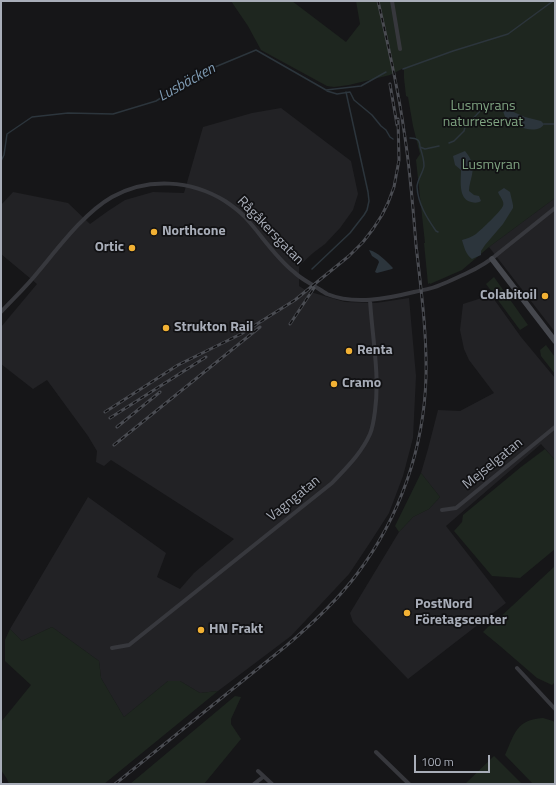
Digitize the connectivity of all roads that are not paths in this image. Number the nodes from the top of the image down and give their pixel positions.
1 (392, 1) edge
2 (400, 49) dead end
3 (555, 208) edge
4 (492, 259) junction
5 (370, 300) junction
6 (1, 312) edge
7 (555, 341) edge
8 (555, 427) edge
9 (442, 510) dead end
10 (112, 648) dead end
11 (517, 668) dead end
12 (555, 709) edge
13 (376, 752) dead end
14 (258, 771) dead end
15 (263, 777) junction
16 (254, 784) edge
17 (272, 784) edge
18 (409, 784) edge

1 - 2 street
3 - 4 street, Rågåkersgatan
4 - 5 street, Rågåkersgatan
4 - 7 street
5 - 6 street, Rågåkersgatan
5 - 10 street, Vagngatan
8 - 9 street, Mejselgatan
11 - 12 street
13 - 18 street
14 - 15 street
15 - 16 street
15 - 17 street

